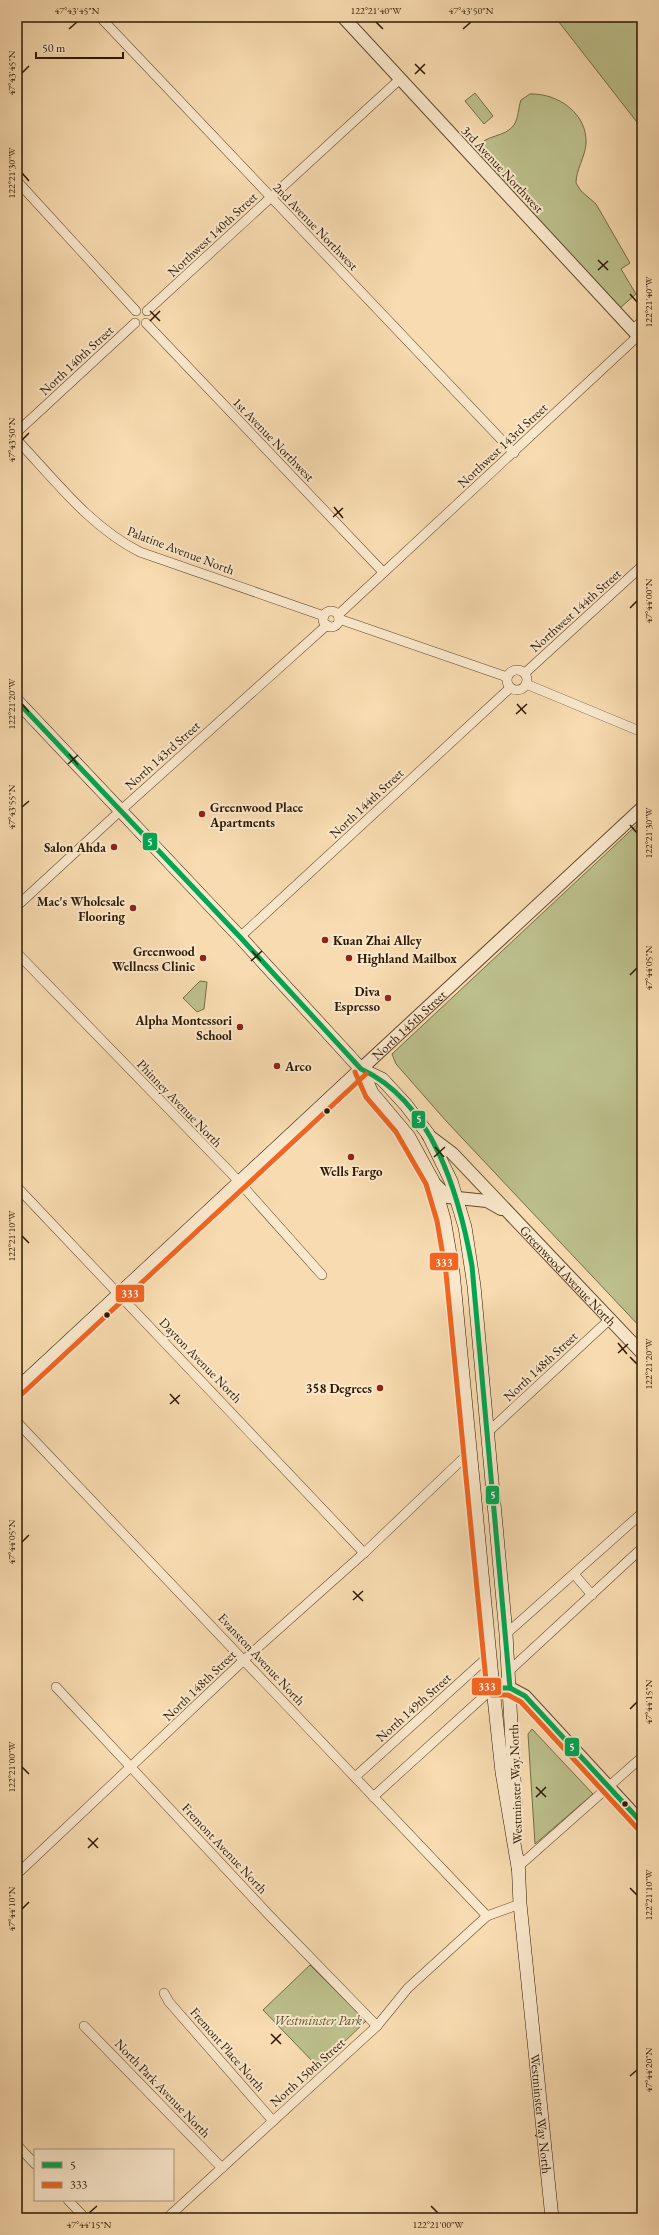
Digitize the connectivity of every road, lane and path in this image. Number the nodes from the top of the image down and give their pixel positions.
1 (100, 17) edge
2 (343, 17) edge
3 (400, 79) junction
4 (17, 181) edge
5 (271, 197) junction
6 (136, 310) junction
7 (147, 311) junction
8 (642, 321) edge
9 (135, 323) junction
10 (146, 323) junction
11 (637, 336) edge
12 (17, 432) edge
13 (17, 440) edge
14 (514, 453) junction
15 (642, 566) edge
16 (383, 572) junction
17 (324, 616) junction
18 (338, 617) junction
19 (327, 625) junction
20 (525, 673) junction
21 (507, 677) junction
22 (526, 684) junction
23 (510, 688) junction
24 (17, 701) edge
25 (642, 732) edge
26 (642, 808) edge
27 (120, 811) junction
28 (17, 906) edge
29 (240, 938) junction
30 (17, 953) edge
31 (361, 1069) junction
32 (428, 1134) junction
33 (240, 1182) junction
34 (432, 1182) junction
35 (17, 1187) edge
36 (457, 1198) junction
37 (511, 1215) junction
38 (322, 1275) dead end
39 (119, 1294) junction
40 (610, 1319) junction
41 (642, 1353) edge
42 (17, 1389) edge
43 (17, 1422) edge
44 (488, 1432) junction
45 (471, 1451) junction
46 (642, 1513) edge
47 (642, 1548) edge
48 (364, 1553) junction
49 (574, 1574) junction
50 (592, 1595) junction
51 (506, 1634) junction
52 (490, 1655) junction
53 (245, 1660) junction
54 (509, 1671) junction
55 (56, 1687) dead end
56 (493, 1688) junction
57 (510, 1688) junction
58 (642, 1757) edge
59 (132, 1766) junction
60 (355, 1777) junction
61 (609, 1788) junction
62 (373, 1797) junction
63 (642, 1823) edge
64 (518, 1867) junction
65 (17, 1874) edge
66 (520, 1904) junction
67 (487, 1916) junction
68 (164, 1993) dead end
69 (84, 2026) dead end
70 (377, 2026) junction
71 (273, 2121) junction
72 (17, 2145) edge
73 (34, 2163) edge
74 (222, 2168) junction
75 (69, 2201) edge
76 (85, 2218) edge
77 (168, 2218) edge
78 (552, 2218) edge

1 - 5 street, 2nd Avenue Northwest
2 - 3 street, 3rd Avenue Northwest
3 - 5 street, Northwest 140th Street
3 - 11 street, 3rd Avenue Northwest
4 - 6 street
5 - 7 street, Northwest 140th Street
5 - 14 street, 2nd Avenue Northwest
6 - 7 street
6 - 9 street
7 - 10 street
8 - 11 street, Northwest 143rd Street
9 - 10 street
9 - 12 street, North 140th Street
10 - 16 street, 1st Avenue Northwest
11 - 14 street, Northwest 143rd Street
13 - 17 street, Palatine Avenue North
14 - 16 street, Northwest 143rd Street
15 - 20 street, Northwest 144th Street
16 - 18 street
17 - 18 street
17 - 19 street
18 - 19 street
18 - 21 street
19 - 27 street, North 143rd Street
20 - 21 street
20 - 22 street
21 - 23 street
22 - 23 street
22 - 25 street
23 - 29 street, North 144th Street
24 - 27 main road, Greenwood Avenue North
26 - 31 street, North 145th Street
27 - 28 street, North 143rd Street
27 - 29 main road, Greenwood Avenue North
29 - 31 main road, Greenwood Avenue North
30 - 33 street, Phinney Avenue North
31 - 32 main road, Greenwood Avenue North
31 - 33 main road, North 145th Street
31 - 34 main road, Greenwood Avenue North
32 - 36 main road, Westminster Way North
32 - 37 street, Greenwood Avenue North
33 - 38 street, Phinney Avenue North
33 - 39 main road, North 145th Street
34 - 36 street, Greenwood Avenue North
34 - 45 main road, Westminster Way North
35 - 39 street, Dayton Avenue North
36 - 37 street, Greenwood Avenue North
36 - 44 main road, Westminster Way North
37 - 40 street, Greenwood Avenue North
39 - 42 main road, North 145th Street
39 - 48 street, Dayton Avenue North
40 - 41 street, Greenwood Avenue North
40 - 44 street, North 148th Street
43 - 53 street, Evanston Avenue North
44 - 51 main road, Westminster Way North
45 - 48 street, North 148th Street
45 - 52 main road, Westminster Way North
46 - 49 street
47 - 50 street
48 - 53 street, North 148th Street
49 - 50 street
49 - 51 street
50 - 54 street
51 - 54 main road, Westminster Way North
52 - 56 main road, Westminster Way North
52 - 60 street, North 149th Street
53 - 59 street, North 148th Street
53 - 60 street, Evanston Avenue North
54 - 57 main road, Westminster Way North
55 - 59 street, Fremont Avenue North
56 - 57 street
56 - 62 street
56 - 64 main road, Westminster Way North
57 - 61 street
57 - 64 main road, Westminster Way North
58 - 61 street
59 - 65 street, North 148th Street
59 - 70 street, Fremont Avenue North
60 - 62 street, Evanston Avenue North
61 - 63 street
61 - 64 street
62 - 67 street, Evanston Avenue North
64 - 66 main road, Westminster Way North
66 - 67 street, North 150th Street
66 - 78 main road, Westminster Way North
67 - 70 street, North 150th Street
68 - 71 street, Fremont Place North
69 - 74 street, North Park Avenue North
70 - 71 street, North 150th Street
71 - 74 street, North 150th Street
72 - 73 street
74 - 77 street, North 150th Street
75 - 76 street

